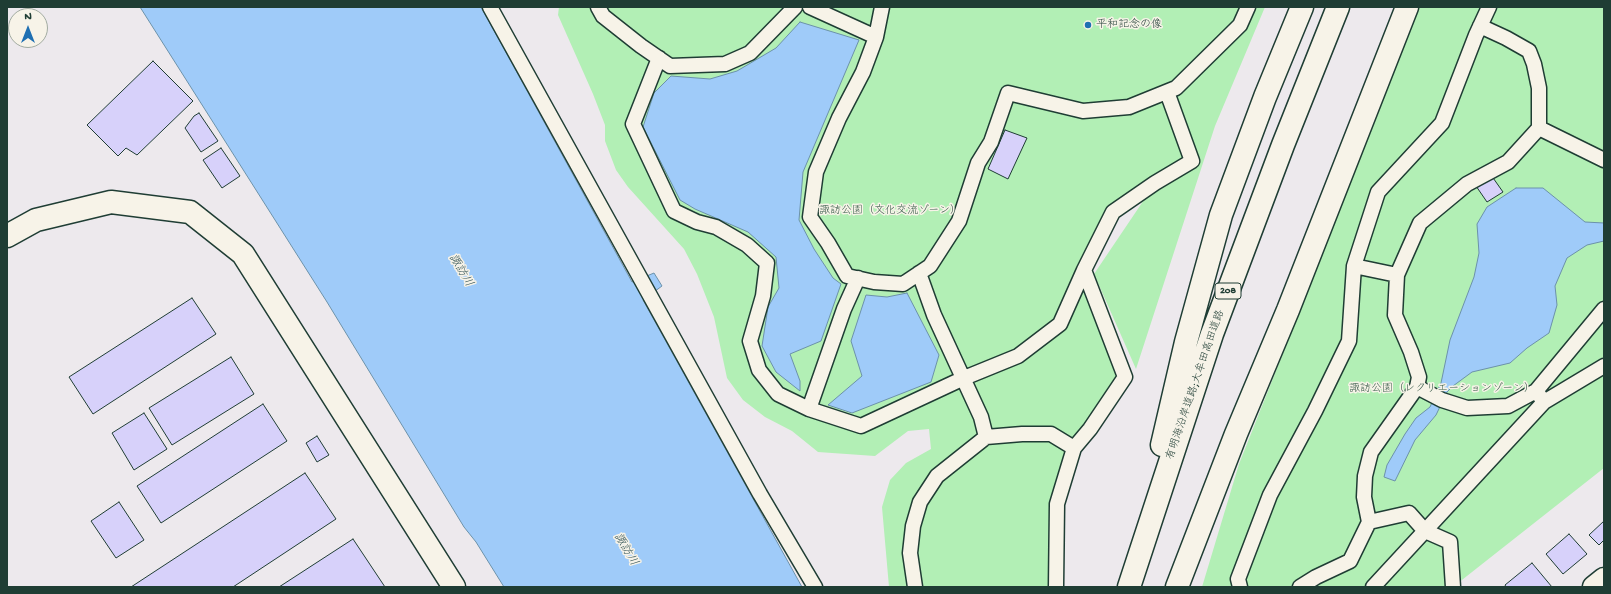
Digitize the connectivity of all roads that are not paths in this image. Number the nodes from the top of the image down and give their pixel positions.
1 (490, 7) edge
2 (598, 7) edge
3 (795, 7) edge
4 (810, 7) edge
5 (882, 7) edge
6 (1248, 7) edge
7 (1302, 7) edge
8 (1338, 7) edge
9 (1407, 7) edge
10 (1488, 7) edge
11 (1480, 26) junction
12 (876, 37) junction
13 (659, 58) junction
14 (1167, 92) junction
15 (1539, 128) junction
16 (1604, 160) edge
17 (7, 236) edge
18 (1354, 266) junction
19 (1084, 270) junction
20 (919, 273) junction
21 (1396, 275) junction
22 (858, 278) junction
23 (1604, 309) edge
24 (1604, 366) edge
25 (964, 378) junction
26 (1417, 387) junction
27 (1540, 396) junction
28 (809, 410) junction
29 (986, 437) junction
30 (1074, 448) junction
31 (1369, 522) junction
32 (1425, 531) junction
33 (1604, 579) edge
34 (1130, 584) edge
35 (454, 587) edge
36 (815, 587) edge
37 (915, 587) edge
38 (1056, 587) edge
39 (1177, 587) edge
40 (1240, 587) edge
41 (1300, 587) edge
42 (1373, 587) edge
43 (1453, 587) edge
44 (1594, 587) edge

1 - 36 lane
2 - 13 lane
3 - 13 lane
4 - 12 lane
5 - 12 lane
6 - 14 lane
7 - 34 main road
8 - 34 main road, 有明海沿岸道路;大牟田高田道路 / 208
9 - 39 main road
10 - 11 lane
11 - 15 lane
11 - 18 lane
12 - 22 lane
13 - 28 lane
14 - 19 lane
14 - 20 lane
15 - 16 lane
15 - 21 lane
17 - 35 main road
18 - 21 lane
18 - 40 lane
19 - 25 lane
19 - 30 lane
20 - 22 lane
20 - 25 lane
21 - 26 lane
22 - 28 lane
23 - 27 lane
24 - 27 lane
25 - 28 lane
25 - 29 lane
26 - 27 lane
26 - 31 lane
27 - 32 lane
29 - 30 lane
29 - 37 lane
30 - 38 lane
31 - 32 lane
31 - 41 lane
32 - 42 lane
32 - 43 lane
33 - 44 main road

